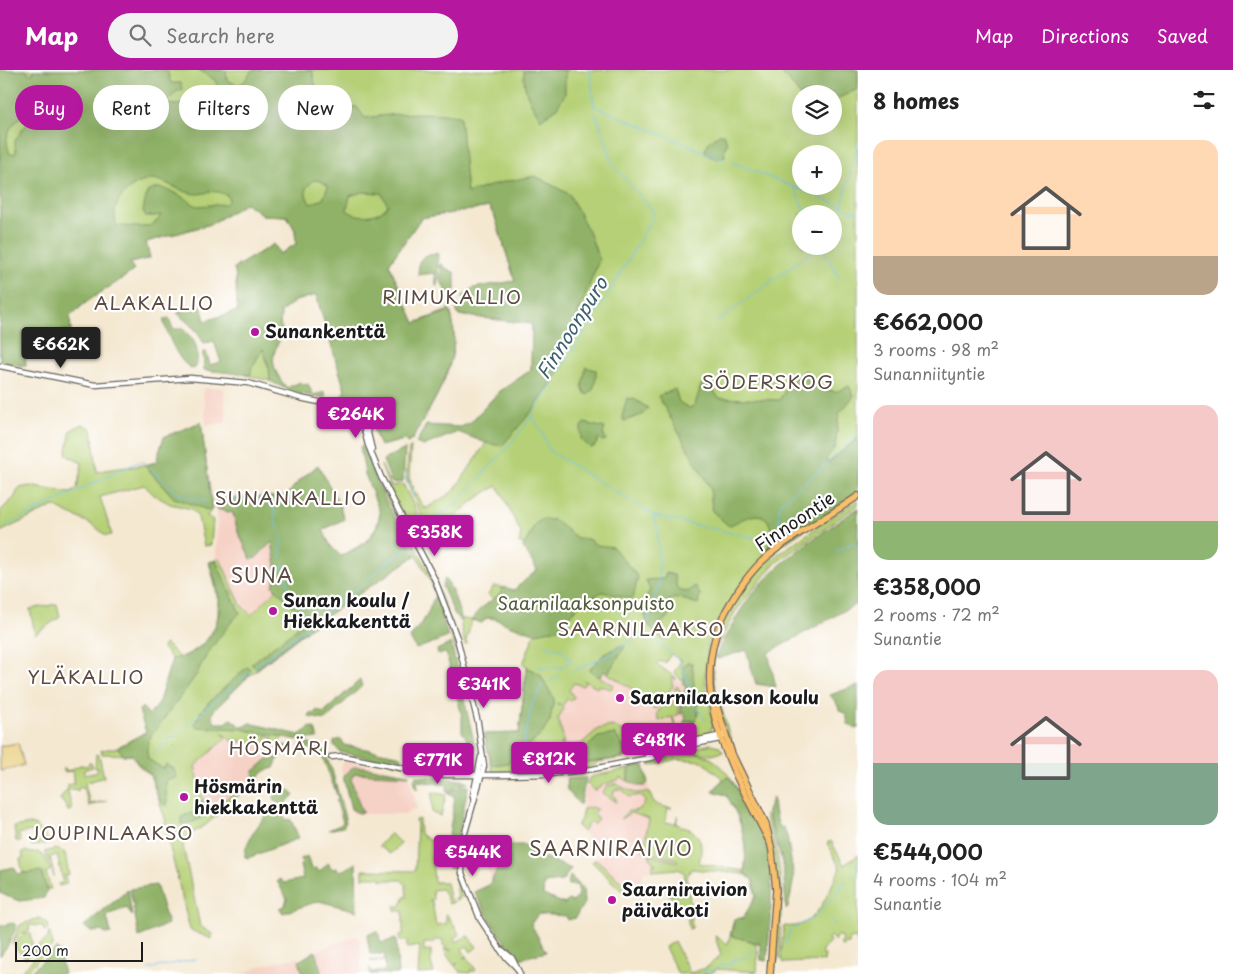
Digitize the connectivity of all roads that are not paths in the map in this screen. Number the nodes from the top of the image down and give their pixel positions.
1 (0, 366) edge
2 (858, 496) edge
3 (721, 736) junction
4 (331, 757) dead end
5 (480, 775) junction
6 (770, 973) edge
7 (520, 974) edge

1 - 5 street
2 - 3 main road, Finnoontie
3 - 5 street
3 - 6 main road, Finnoontie
4 - 5 street
5 - 7 street

